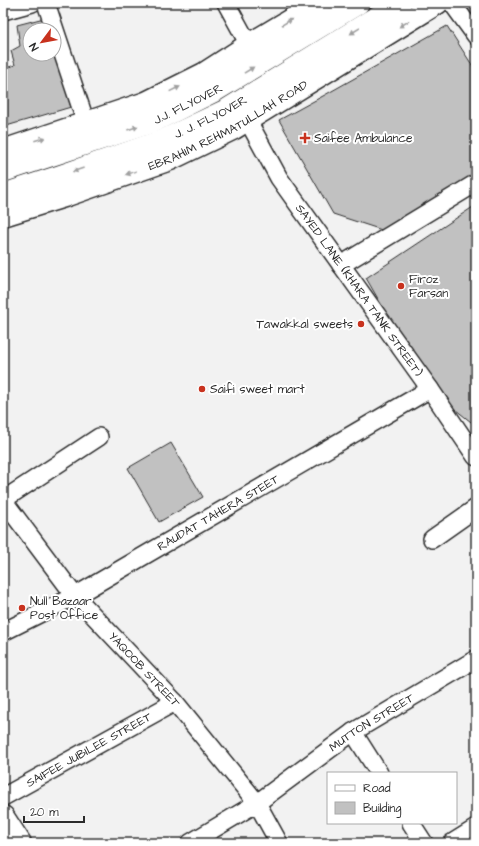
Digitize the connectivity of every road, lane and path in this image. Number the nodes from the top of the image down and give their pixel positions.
1 (46, 3) edge
2 (226, 3) edge
3 (319, 3) edge
4 (358, 3) edge
5 (400, 3) edge
6 (437, 3) edge
7 (452, 3) edge
8 (27, 4) edge
9 (3, 11) edge
10 (476, 36) edge
11 (248, 46) junction
12 (247, 120) junction
13 (86, 122) junction
14 (3, 151) edge
15 (3, 171) edge
16 (476, 183) edge
17 (3, 195) edge
18 (3, 215) edge
19 (341, 265) junction
20 (430, 389) junction
21 (99, 437) dead end
22 (476, 457) edge
23 (3, 500) edge
24 (476, 508) edge
25 (432, 539) dead end
26 (75, 596) junction
27 (3, 632) edge
28 (476, 659) edge
29 (175, 702) junction
30 (353, 732) junction
31 (378, 772) edge
32 (3, 797) edge
33 (257, 803) junction
34 (3, 816) edge
35 (412, 824) edge
36 (476, 828) edge
37 (20, 843) edge
38 (190, 843) edge
39 (279, 843) edge
40 (424, 843) edge
41 (452, 843) edge

1 - 13 street
2 - 11 street
11 -> 3 main road
15 -> 4 main road, J.J. FLYOVER
5 -> 17 main road, J. J. FLYOVER
6 -> 12 main road, EBRAHIM REHMATULLAH ROAD
7 - 10 street
8 - 9 street
13 -> 11 main road
12 -> 18 main road, EBRAHIM REHMATULLAH ROAD
12 - 19 street, SAYED LANE (KHARA TANK STREET)
14 -> 13 main road
16 - 19 street
19 - 20 street, SAYED LANE (KHARA TANK STREET)
20 - 22 street, SAYED LANE (KHARA TANK STREET)
20 - 26 street, RAUDAT TAHERA STEET
21 - 23 street
23 - 26 street, YAQOOB STREET
24 - 25 street
26 - 27 street, RAUDAT TAHERA STEET
26 - 29 street, YAQOOB STREET
28 - 30 street, MUTTON STREET
29 - 32 street, SAIFEE JUBILEE STREET
29 - 33 street, YAQOOB STREET
30 - 31 street
30 - 33 street, MUTTON STREET
33 - 38 street, MUTTON STREET
33 - 39 street, YAQOOB STREET
34 - 37 main road
35 - 40 street
36 - 41 street

